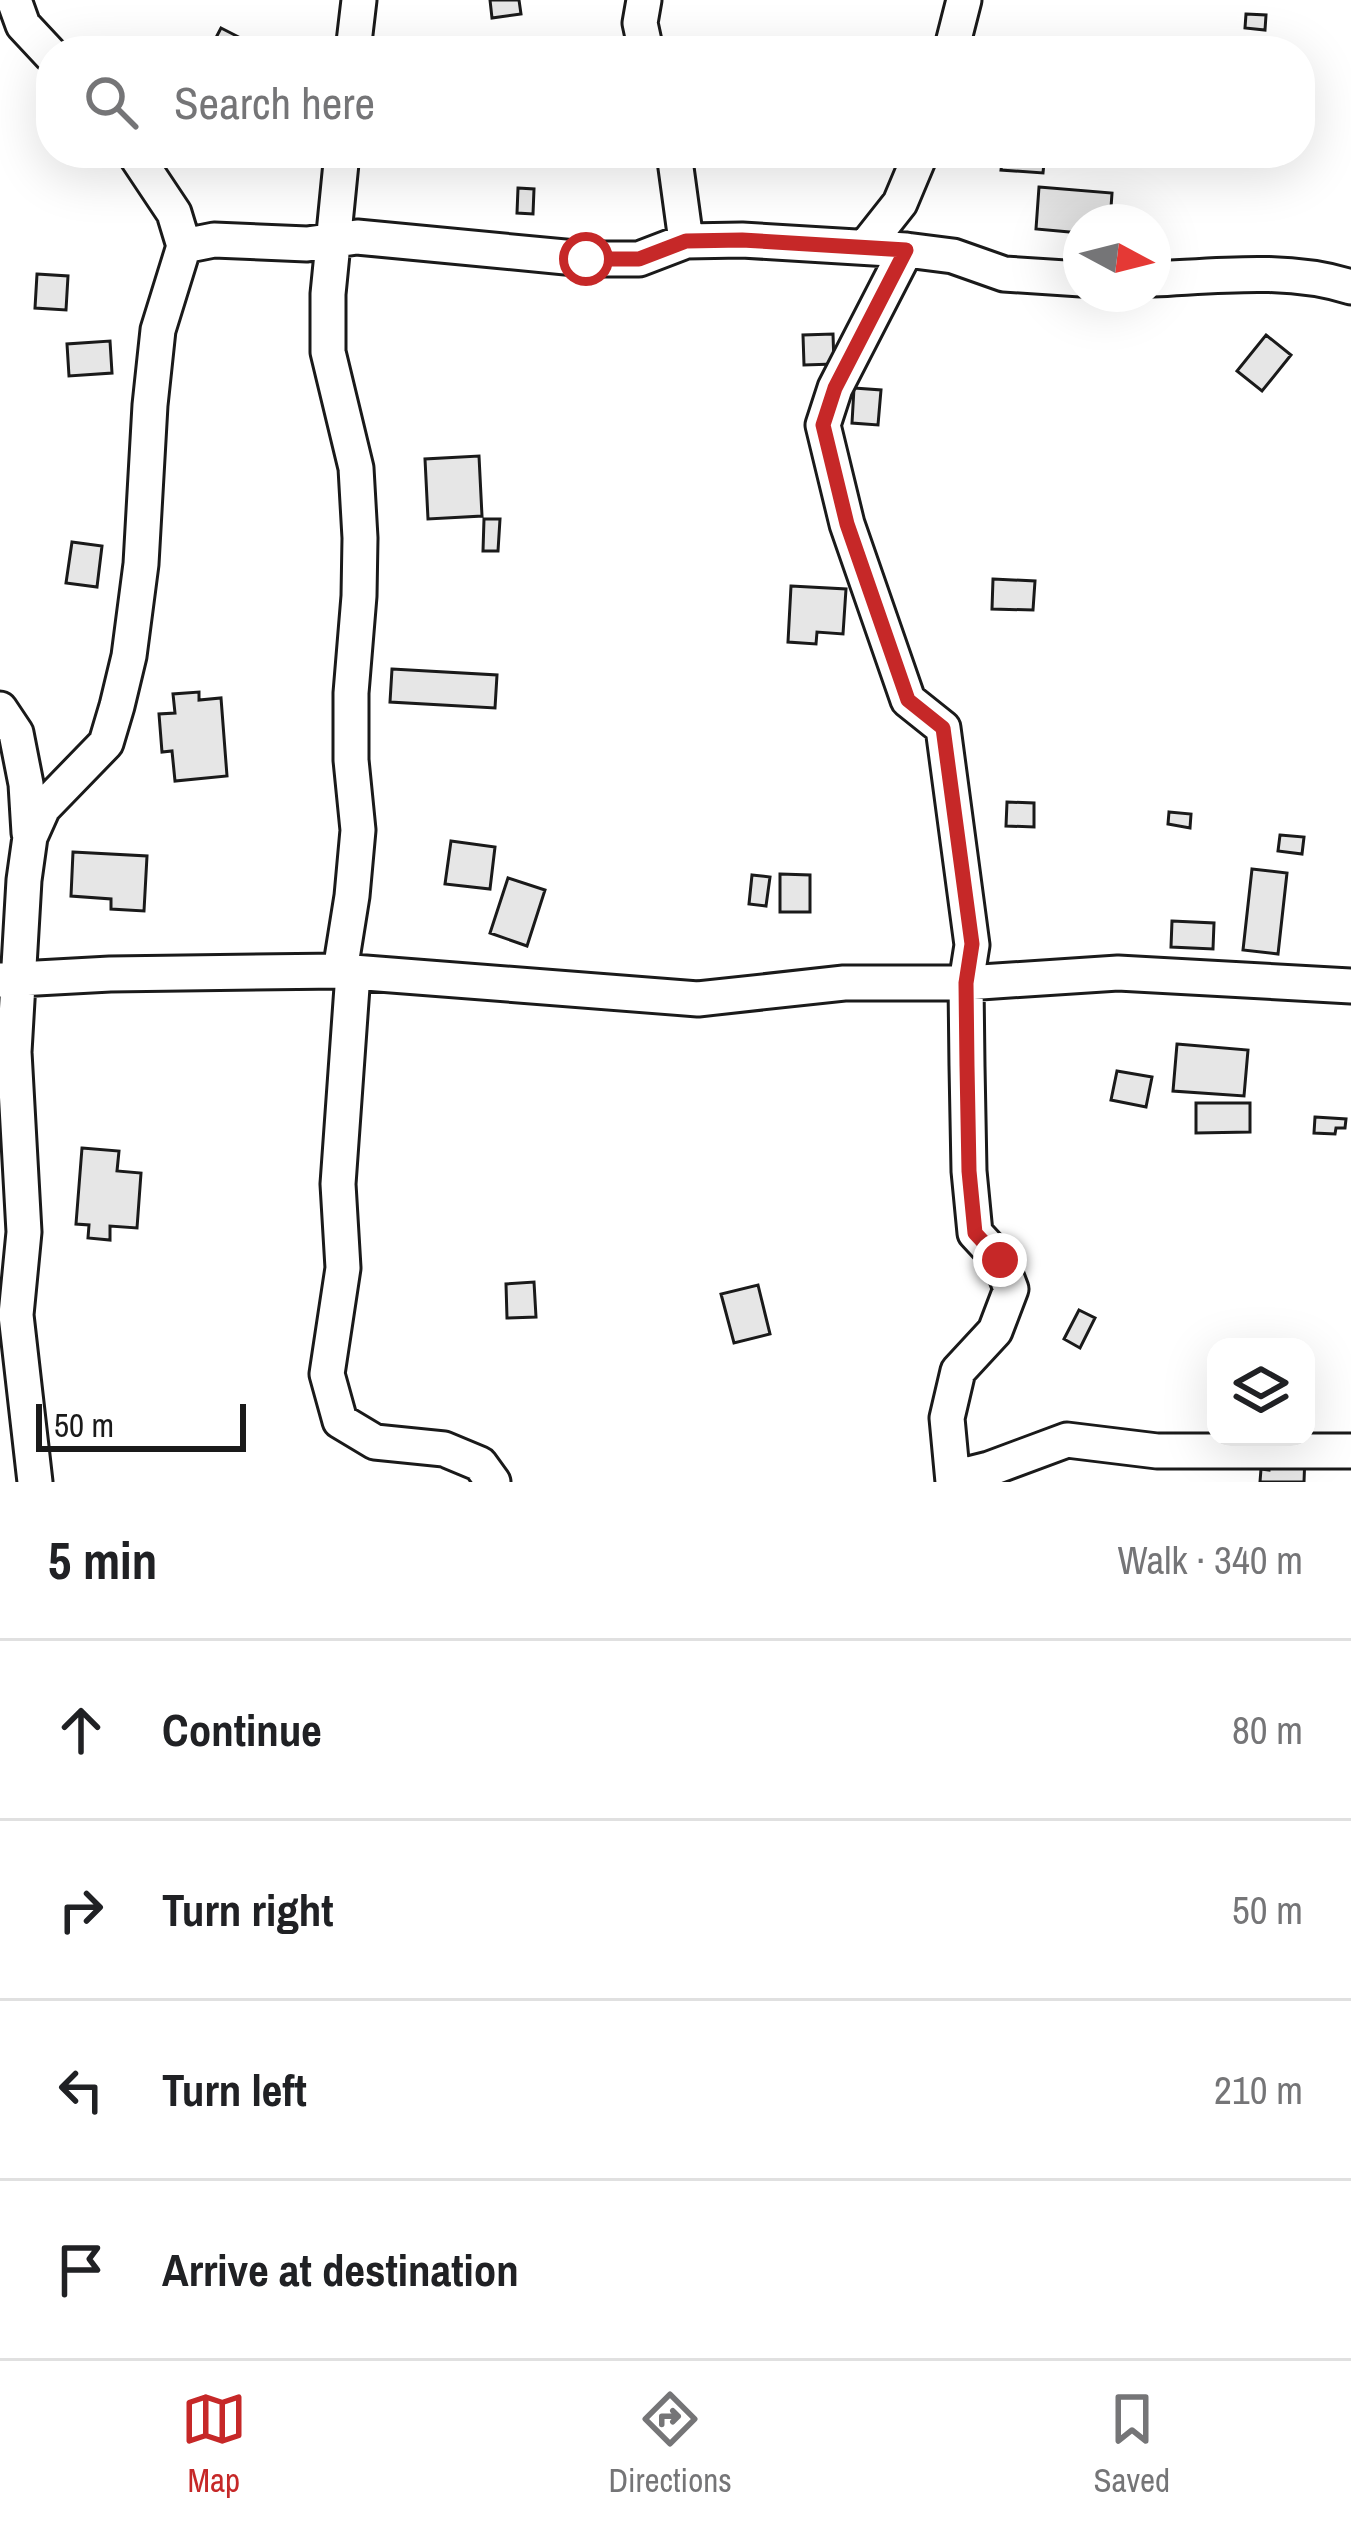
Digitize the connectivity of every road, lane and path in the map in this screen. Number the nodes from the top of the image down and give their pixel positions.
1 (358, 0) edge
2 (644, 0) edge
3 (964, 0) edge
4 (12, 16) edge
5 (354, 36) edge
6 (643, 36) edge
7 (955, 36) edge
8 (36, 41) edge
9 (144, 168) edge
10 (341, 168) edge
11 (676, 168) edge
12 (914, 168) edge
13 (334, 240) junction
14 (686, 241) junction
15 (184, 246) junction
16 (866, 246) junction
17 (906, 250) junction
18 (1063, 278) edge
19 (1171, 278) edge
20 (1351, 287) edge
21 (0, 709) edge
22 (29, 837) junction
23 (346, 972) junction
24 (9, 980) edge
25 (966, 983) junction
26 (1351, 986) edge
27 (1351, 1451) edge
28 (953, 1480) edge
29 (35, 1482) edge
30 (493, 1482) edge

1 - 5 street
2 - 6 street
3 - 7 street
4 - 8 street
9 - 15 street
10 - 13 street
11 - 14 street
12 - 16 street
13 - 14 street
13 - 15 street
13 - 23 street
14 - 16 street
15 - 22 street
16 - 17 street
17 - 18 street
17 - 25 street
19 - 20 street
21 - 22 street
22 - 24 street
23 - 24 street
23 - 25 street
23 - 30 street
24 - 29 street
25 - 26 street
25 - 28 street
27 - 28 street

